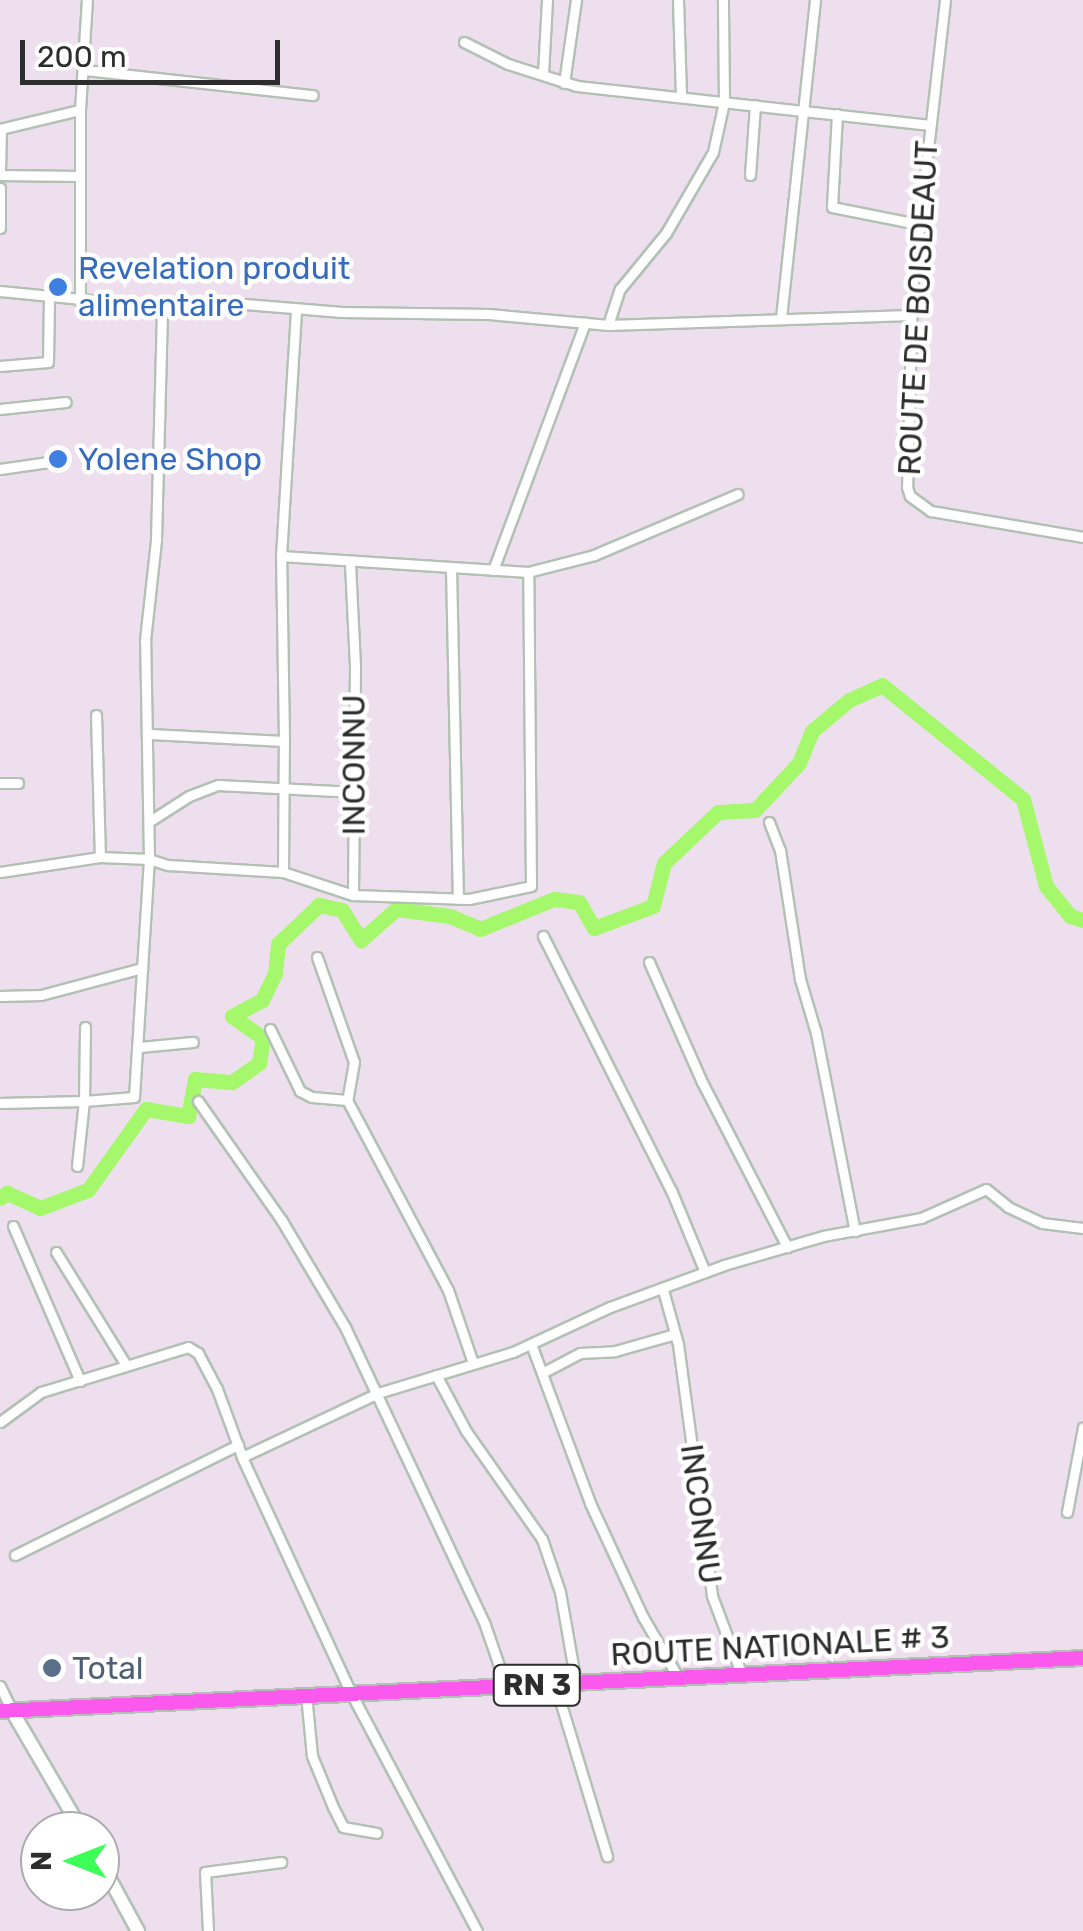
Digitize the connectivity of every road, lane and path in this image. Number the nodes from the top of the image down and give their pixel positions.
1 (87, 0) edge
2 (547, 0) edge
3 (576, 0) edge
4 (678, 0) edge
5 (723, 0) edge
6 (815, 0) edge
7 (945, 0) edge
8 (464, 42) dead end
9 (86, 70) junction
10 (542, 74) junction
11 (564, 83) junction
12 (313, 95) dead end
13 (681, 97) junction
14 (724, 102) junction
15 (756, 106) junction
16 (80, 110) junction
17 (802, 110) junction
18 (837, 114) junction
19 (928, 125) junction
20 (0, 129) edge
21 (0, 174) edge
22 (750, 175) dead end
23 (80, 176) junction
24 (0, 188) edge
25 (918, 224) junction
26 (0, 228) edge
27 (0, 292) edge
28 (49, 298) junction
29 (80, 301) junction
30 (162, 307) junction
31 (296, 308) junction
32 (911, 316) junction
33 (782, 318) junction
34 (584, 324) junction
35 (608, 326) junction
36 (0, 366) edge
37 (66, 402) dead end
38 (0, 410) edge
39 (48, 462) dead end
40 (0, 469) edge
41 (738, 494) dead end
42 (1083, 537) edge
43 (281, 556) junction
44 (350, 562) junction
45 (451, 568) junction
46 (493, 570) junction
47 (528, 572) junction
48 (96, 715) dead end
49 (150, 734) junction
50 (284, 741) junction
51 (18, 782) dead end
52 (0, 783) edge
53 (284, 788) junction
54 (355, 792) junction
55 (150, 821) junction
56 (769, 822) dead end
57 (100, 857) junction
58 (150, 859) junction
59 (0, 872) edge
60 (283, 872) junction
61 (353, 894) junction
62 (458, 899) junction
63 (543, 936) dead end
64 (317, 956) dead end
65 (649, 962) dead end
66 (142, 968) junction
67 (0, 996) edge
68 (85, 1027) dead end
69 (270, 1029) dead end
70 (193, 1042) dead end
71 (139, 1047) junction
72 (348, 1100) junction
73 (84, 1102) junction
74 (198, 1102) dead end
75 (0, 1104) edge
76 (77, 1166) dead end
77 (12, 1226) dead end
78 (1083, 1228) edge
79 (855, 1231) junction
80 (787, 1247) junction
81 (56, 1252) dead end
82 (705, 1272) junction
83 (663, 1290) junction
84 (675, 1334) junction
85 (531, 1344) junction
86 (473, 1363) junction
87 (126, 1366) junction
88 (542, 1373) junction
89 (436, 1375) junction
90 (80, 1382) junction
91 (378, 1393) junction
92 (0, 1422) edge
93 (1083, 1427) edge
94 (238, 1445) junction
95 (242, 1458) junction
96 (1067, 1512) dead end
97 (16, 1555) dead end
98 (1083, 1658) edge
99 (742, 1676) junction
100 (679, 1679) junction
101 (576, 1683) junction
102 (554, 1684) junction
103 (0, 1686) edge
104 (506, 1686) junction
105 (350, 1690) junction
106 (306, 1694) junction
107 (6, 1711) edge
108 (69, 1811) edge
109 (376, 1833) dead end
110 (607, 1856) dead end
111 (281, 1862) dead end
112 (120, 1898) edge
113 (138, 1931) edge
114 (208, 1931) edge
115 (477, 1931) edge

1 - 9 street
2 - 10 street
3 - 11 street
4 - 13 street
5 - 14 street
6 - 17 street
7 - 19 street, ROUTE DE BOISDEAUT
8 - 10 street
9 - 12 street
9 - 16 street
10 - 11 street
11 - 13 street
13 - 14 street
14 - 15 street
14 - 35 street
15 - 17 street
15 - 22 street
16 - 20 street
16 - 23 street
17 - 18 street
17 - 33 street
18 - 19 street
18 - 25 street
19 - 25 street, ROUTE DE BOISDEAUT
20 - 21 street
21 - 23 street
23 - 29 street
24 - 26 street
25 - 32 street, ROUTE DE BOISDEAUT
27 - 28 street
28 - 29 street
28 - 36 street
29 - 30 street
30 - 31 street
30 - 49 street
31 - 34 street
31 - 43 street
32 - 33 street
32 - 42 street, ROUTE DE BOISDEAUT
33 - 35 street
34 - 35 street
34 - 46 street
37 - 38 street
39 - 40 street
41 - 47 street
43 - 44 street
43 - 50 street
44 - 45 street
44 - 54 street, INCONNU
45 - 46 street
45 - 62 street
46 - 47 street
47 - 62 street
48 - 57 street
49 - 50 street
49 - 55 street
50 - 53 street
51 - 52 street
53 - 54 street
53 - 55 street
53 - 60 street
54 - 61 street, INCONNU
55 - 58 street
56 - 79 street
57 - 58 street, INCONNU
57 - 59 street
58 - 60 street, INCONNU
58 - 66 street
60 - 61 street, INCONNU
61 - 62 street
63 - 82 street
64 - 72 street
65 - 80 street
66 - 67 street
66 - 71 street
68 - 73 street
69 - 72 street
70 - 71 street
71 - 73 street
72 - 86 street
73 - 75 street
73 - 76 street
74 - 91 street
77 - 90 street
78 - 79 street
79 - 80 street
80 - 82 street
81 - 87 street
82 - 83 street
83 - 84 street, INCONNU
83 - 85 street
84 - 88 street
84 - 99 street, INCONNU
85 - 86 street
85 - 88 street
86 - 89 street
87 - 90 street
87 - 94 street
88 - 100 street
89 - 91 street
89 - 101 street
90 - 92 street
91 - 95 street
91 - 104 street
93 - 96 street
94 - 95 street
94 - 97 street
95 - 105 street
98 - 99 main road, ROUTE NATIONALE # 3 / RN 3
99 - 100 main road, ROUTE NATIONALE # 3 / RN 3
100 - 101 main road, ROUTE NATIONALE # 3 / RN 3
101 - 102 main road, ROUTE NATIONALE # 3 / RN 3
102 - 104 main road, ROUTE NATIONALE # 3 / RN 3
102 - 110 street
103 - 107 street
104 - 105 main road, ROUTE NATIONALE # 3 / RN 3
105 - 106 main road, ROUTE NATIONALE # 3 / RN 3
105 - 115 street
106 - 107 main road, ROUTE NATIONALE # 3 / RN 3
106 - 109 street
107 - 108 main road
111 - 114 street
112 - 113 main road

